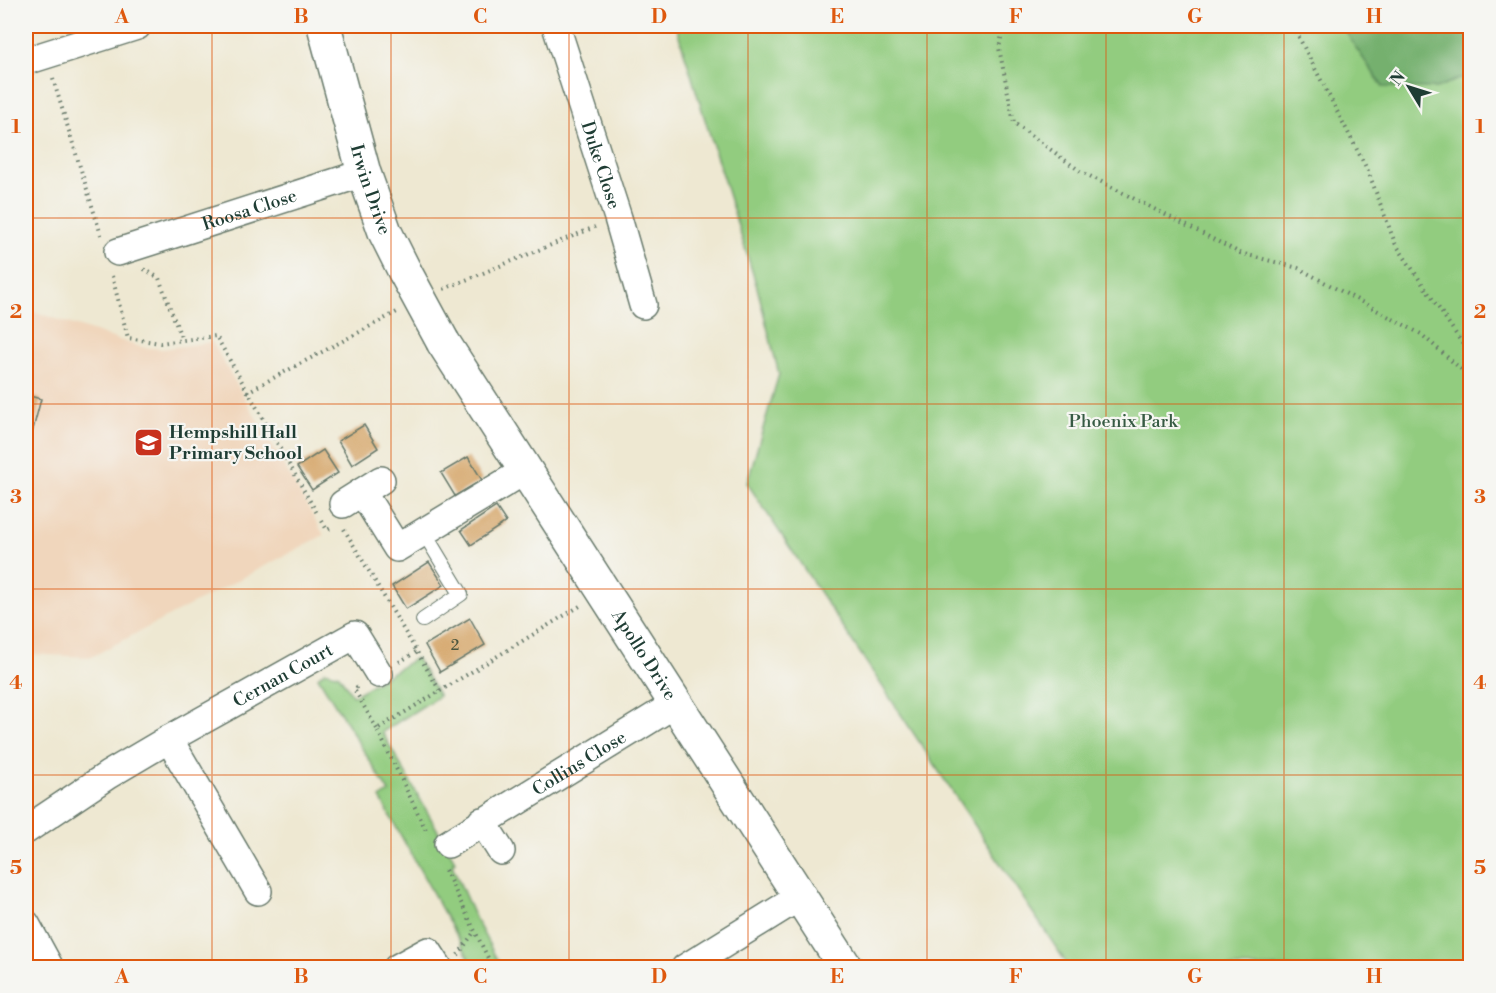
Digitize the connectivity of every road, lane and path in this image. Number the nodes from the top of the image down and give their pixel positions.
1 (137, 26) edge
2 (324, 26) edge
3 (556, 26) edge
4 (1004, 26) edge
5 (1293, 26) edge
6 (38, 57) edge
7 (364, 173) junction
8 (618, 218) junction
9 (126, 256) junction
10 (455, 284) dead end
11 (643, 305) dead end
12 (394, 313) dead end
13 (182, 340) junction
14 (444, 342) joint
15 (1470, 355) edge
16 (1470, 377) edge
17 (247, 392) junction
18 (526, 470) junction
19 (362, 492) dead end
20 (423, 531) junction
21 (604, 591) junction
22 (423, 620) dead end
23 (379, 674) dead end
24 (440, 691) junction
25 (675, 704) junction
26 (170, 739) junction
27 (482, 821) junction
28 (26, 830) edge
29 (439, 845) junction
30 (501, 851) dead end
31 (258, 891) dead end
32 (801, 896) junction
33 (26, 924) edge
34 (475, 931) junction
35 (447, 964) edge
36 (50, 968) edge
37 (397, 968) edge
38 (493, 968) edge
39 (686, 968) edge
40 (846, 968) edge

1 - 6 street
2 - 7 street, Irwin Drive
3 - 8 street, Duke Close
4 - 16 path
5 - 15 path
6 - 9 path
7 - 9 street, Roosa Close
7 - 14 street, Irwin Drive, bridge
8 - 10 path
8 - 11 street, Duke Close
9 - 13 path
9 - 13 path
12 - 17 path
13 - 17 path
14 - 18 street, Apollo Drive
17 - 24 path
18 - 20 street
18 - 21 street, Apollo Drive
19 - 20 street
20 - 22 lane
21 - 24 path
21 - 25 street, Apollo Drive
23 - 26 street, Cernan Court
24 - 29 path
25 - 27 street, Collins Close
25 - 32 street, Apollo Drive
26 - 28 street, Cernan Court
26 - 31 street
27 - 29 street, Collins Close
27 - 30 street
29 - 34 path
32 - 39 street
32 - 40 street, Apollo Drive
33 - 36 street
34 - 35 path
34 - 38 path
35 - 37 street

